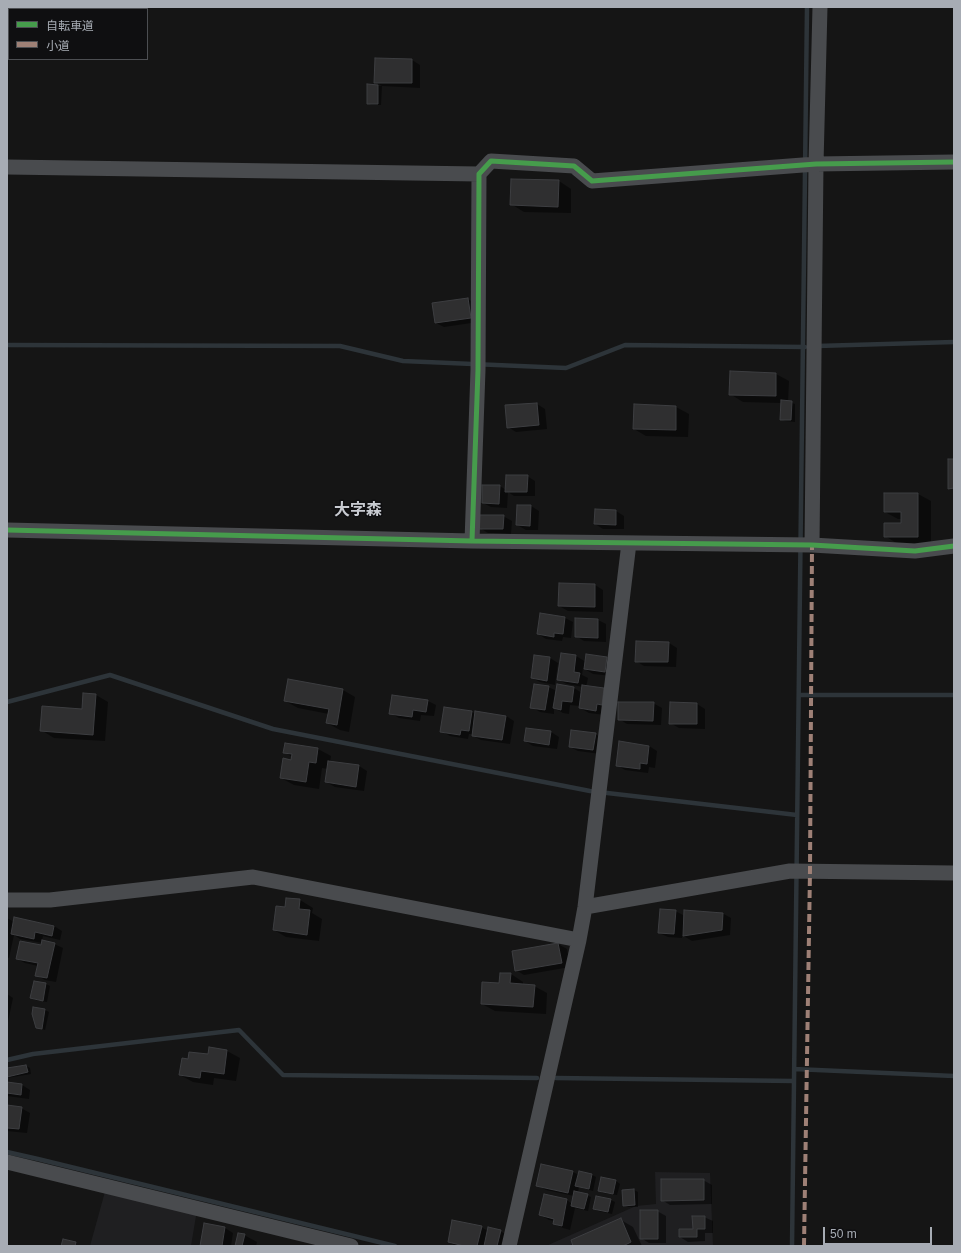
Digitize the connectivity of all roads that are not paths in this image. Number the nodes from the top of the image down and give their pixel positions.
1 (820, 7) edge
2 (954, 162) edge
3 (816, 164) junction
4 (7, 167) edge
5 (479, 174) junction
6 (7, 530) edge
7 (472, 541) junction
8 (629, 543) junction
9 (812, 545) junction
10 (954, 546) edge
11 (954, 873) edge
12 (7, 900) edge
13 (584, 907) junction
14 (579, 940) junction
15 (7, 1162) edge
16 (351, 1246) edge
17 (509, 1246) edge

1 - 3 street
2 - 3 street
3 - 5 street
3 - 9 street
4 - 5 street
5 - 7 street
6 - 7 street
7 - 8 street
8 - 9 street
8 - 13 street
9 - 10 street
11 - 13 street
12 - 14 street
13 - 14 street
14 - 17 street
15 - 16 street

